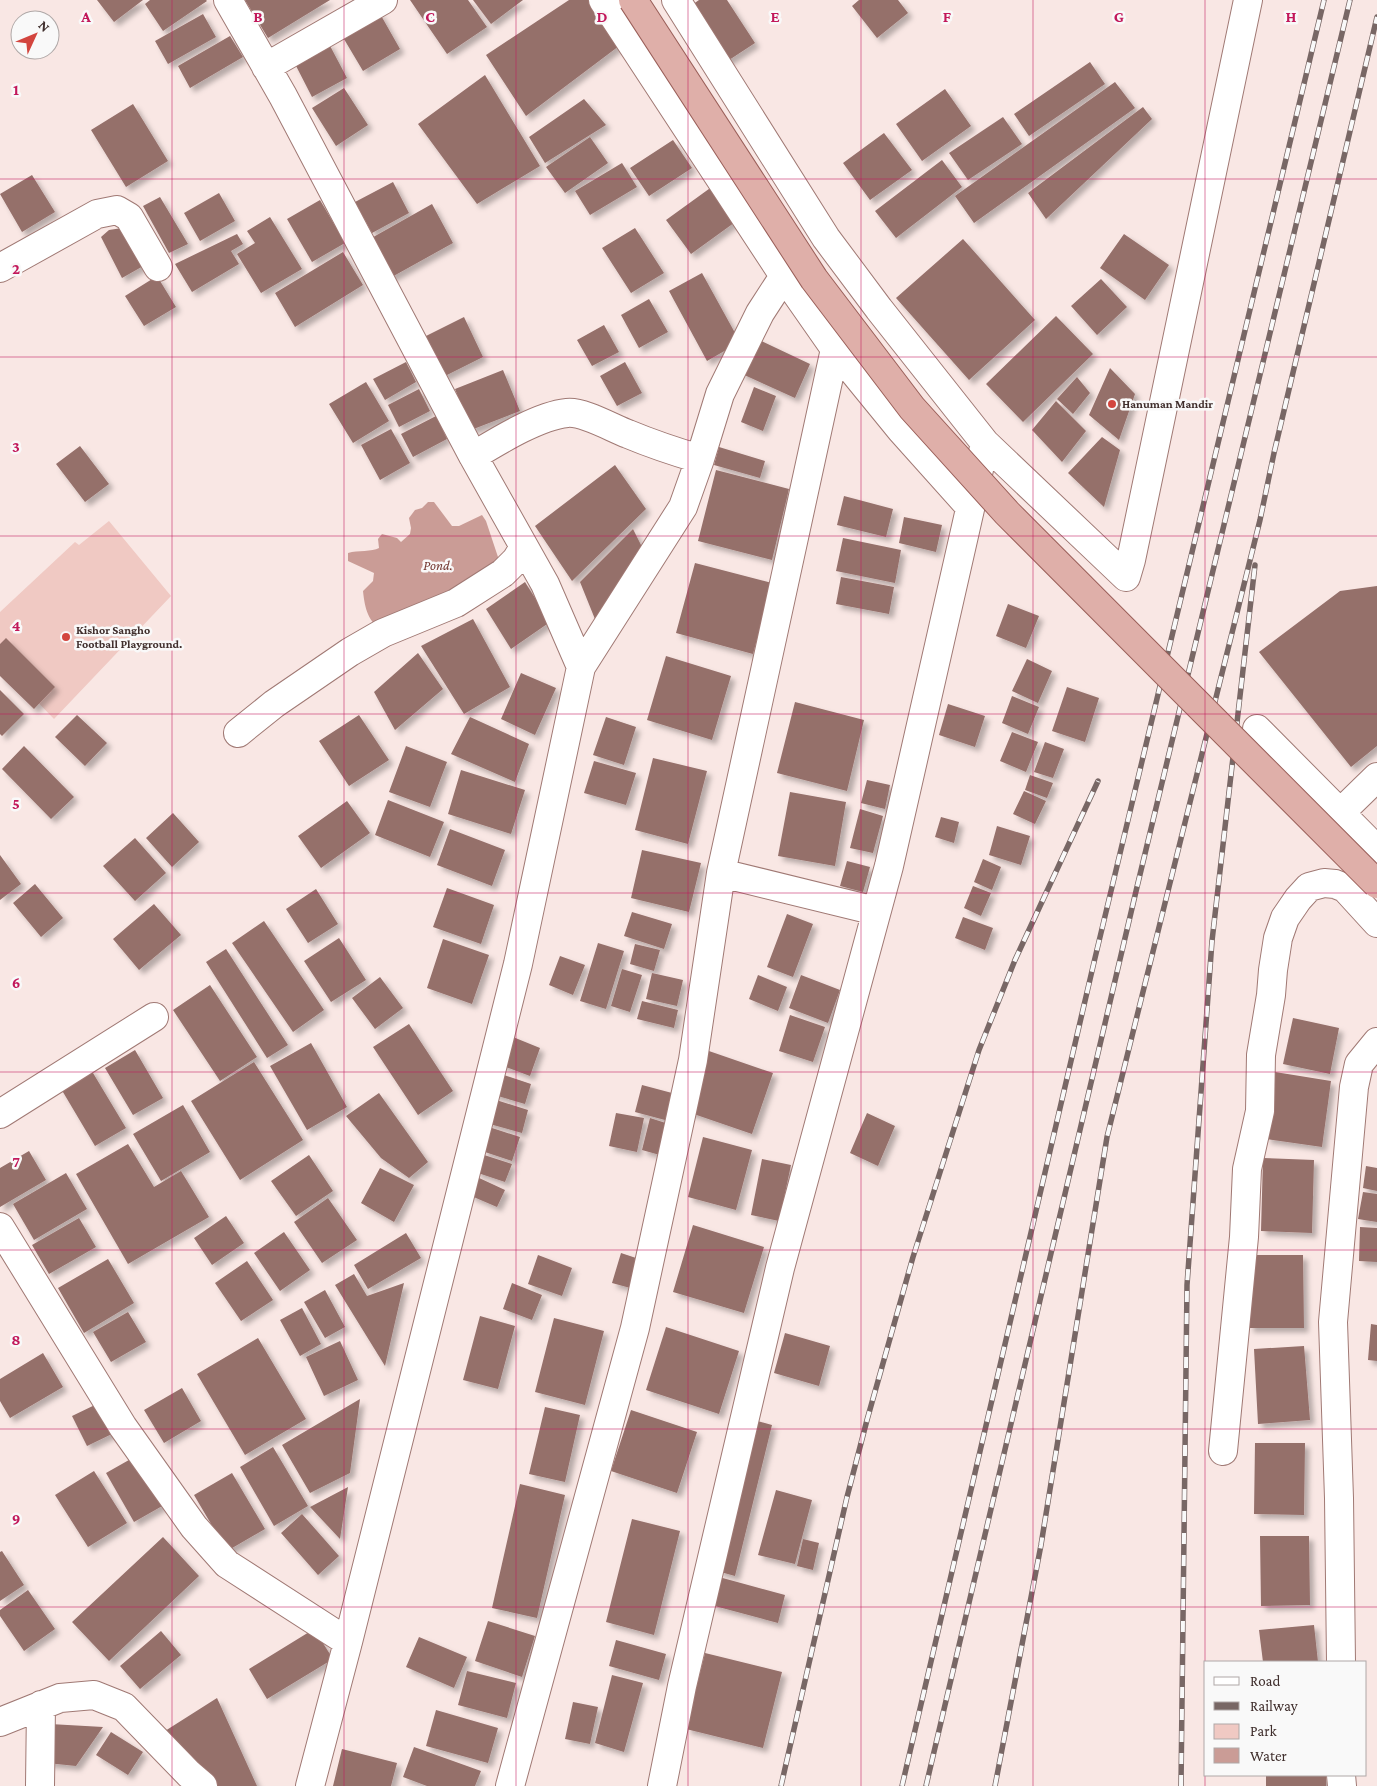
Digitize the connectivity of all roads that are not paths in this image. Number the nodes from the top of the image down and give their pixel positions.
1 (228, 0) edge
2 (383, 0) edge
3 (603, 0) edge
4 (633, 0) edge
5 (1248, 0) edge
6 (678, 1) edge
7 (266, 67) junction
8 (158, 267) dead end
9 (0, 268) edge
10 (784, 276) junction
11 (835, 349) junction
12 (985, 443) junction
13 (473, 456) junction
14 (700, 459) junction
15 (970, 507) junction
16 (524, 546) junction
17 (581, 667) junction
18 (1257, 729) dead end
19 (238, 732) dead end
20 (1377, 777) edge
21 (1340, 813) junction
22 (1377, 850) edge
23 (721, 873) junction
24 (1377, 884) edge
25 (876, 911) junction
26 (1377, 923) edge
27 (154, 1017) dead end
28 (1377, 1042) edge
29 (0, 1114) edge
30 (1, 1230) edge
31 (1223, 1451) dead end
32 (348, 1642) junction
33 (1341, 1661) edge
34 (41, 1705) junction
35 (0, 1722) edge
36 (40, 1786) edge
37 (203, 1786) edge
38 (310, 1786) edge
39 (510, 1786) edge
40 (662, 1786) edge

1 - 7 street
2 - 7 street
3 - 10 street
4 - 24 main road, bridge
5 - 12 street
6 - 12 street
7 - 13 street
8 - 9 street
10 - 11 street
10 - 14 street
11 - 15 street
11 - 23 street
12 - 15 street
13 - 14 street
13 - 16 street
14 - 17 street
15 - 25 street
16 - 17 street
16 - 19 street
17 - 32 street
18 - 21 street
20 - 21 street
21 - 22 street
23 - 25 street
23 - 39 street
25 - 40 street
26 - 31 street
27 - 29 street
28 - 33 street
30 - 32 street
32 - 38 street
34 - 35 street
34 - 36 street
34 - 37 street

